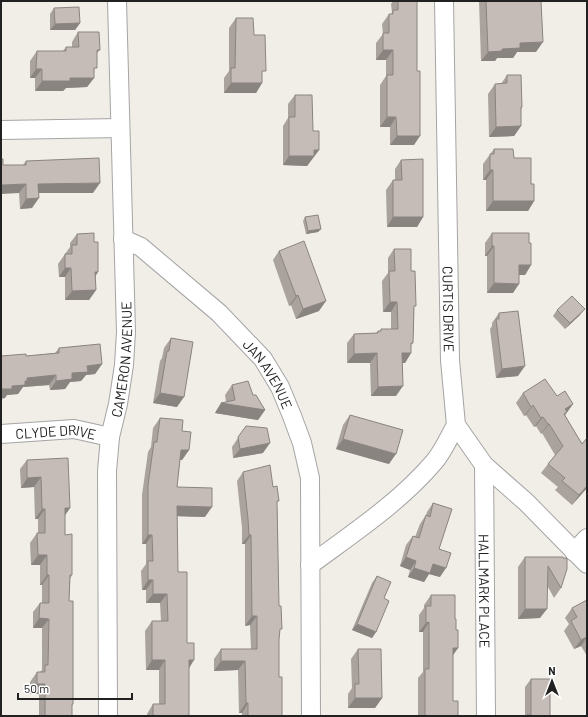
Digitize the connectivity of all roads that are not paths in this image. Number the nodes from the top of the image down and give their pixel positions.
1 (117, 1) edge
2 (444, 1) edge
3 (120, 128) junction
4 (1, 130) edge
5 (123, 240) junction
6 (456, 425) junction
7 (1, 434) edge
8 (110, 437) junction
9 (484, 465) junction
10 (587, 538) edge
11 (581, 558) edge
12 (310, 565) junction
13 (108, 716) edge
14 (311, 716) edge
15 (486, 716) edge

1 - 3 street, CAMERON AVENUE
2 - 6 street, CURTIS DRIVE
3 - 4 street
3 - 5 street, CAMERON AVENUE
5 - 8 street, CAMERON AVENUE
5 - 12 street, JAN AVENUE
6 - 9 street, CURTIS DRIVE
6 - 12 street
7 - 8 street, CLYDE DRIVE
8 - 13 street, CAMERON AVENUE
9 - 11 street, CURTIS DRIVE
9 - 15 street, HALLMARK PLACE
10 - 11 street
12 - 14 street, JAN AVENUE

